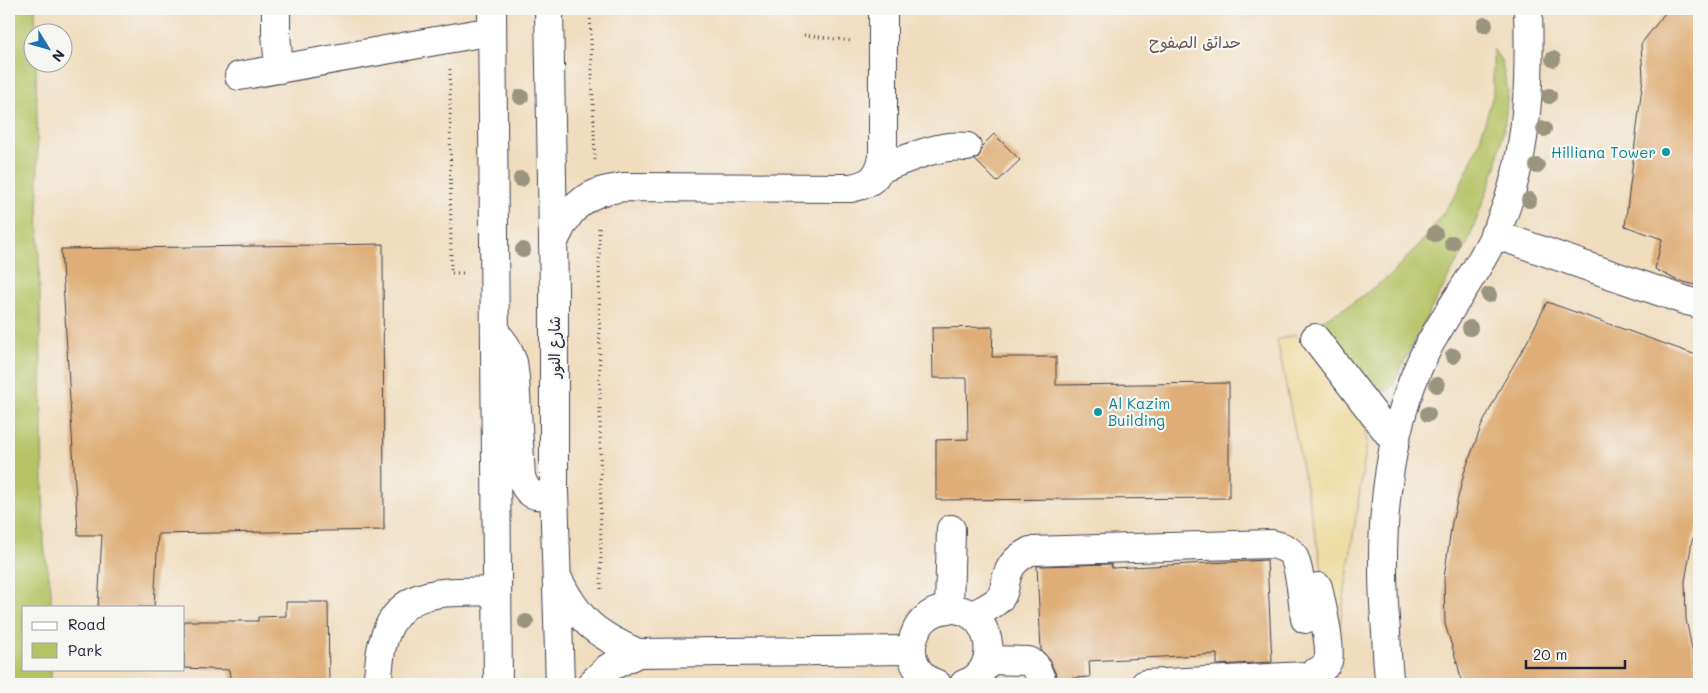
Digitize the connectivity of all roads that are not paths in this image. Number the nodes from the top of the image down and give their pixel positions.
1 (276, 9) edge
2 (549, 9) edge
3 (883, 9) edge
4 (1528, 9) edge
5 (492, 20) edge
6 (279, 68) junction
7 (239, 76) dead end
8 (967, 147) dead end
9 (880, 169) junction
10 (1494, 234) junction
11 (552, 245) junction
12 (1699, 304) edge
13 (495, 332) junction
14 (1315, 338) dead end
15 (1395, 442) junction
16 (554, 491) junction
17 (951, 529) dead end
18 (1235, 531) dead end
19 (557, 576) junction
20 (497, 591) junction
21 (961, 612) junction
22 (1305, 619) dead end
23 (911, 650) junction
24 (638, 653) junction
25 (975, 679) edge
26 (924, 681) edge
27 (377, 684) edge
28 (498, 684) edge
29 (560, 684) edge
30 (591, 684) edge
31 (1043, 684) edge
32 (1145, 684) edge
33 (1390, 684) edge

1 - 6 street
2 - 11 street, شارع النور
3 - 9 street
4 - 10 street
5 - 6 street
5 - 13 street
6 - 7 street
8 - 9 street
9 - 11 street
10 - 12 street
10 - 15 street
11 - 16 street, شارع النور
13 - 16 street
13 - 20 street
14 - 15 street
15 - 33 street
16 - 19 street, شارع النور
17 - 21 street
18 - 32 street
19 - 24 street
19 - 29 street, شارع النور
20 - 27 street
20 - 28 street
21 - 22 street
21 - 23 street
21 - 25 street
23 - 24 street
23 - 26 street
24 - 30 street
25 - 31 street

